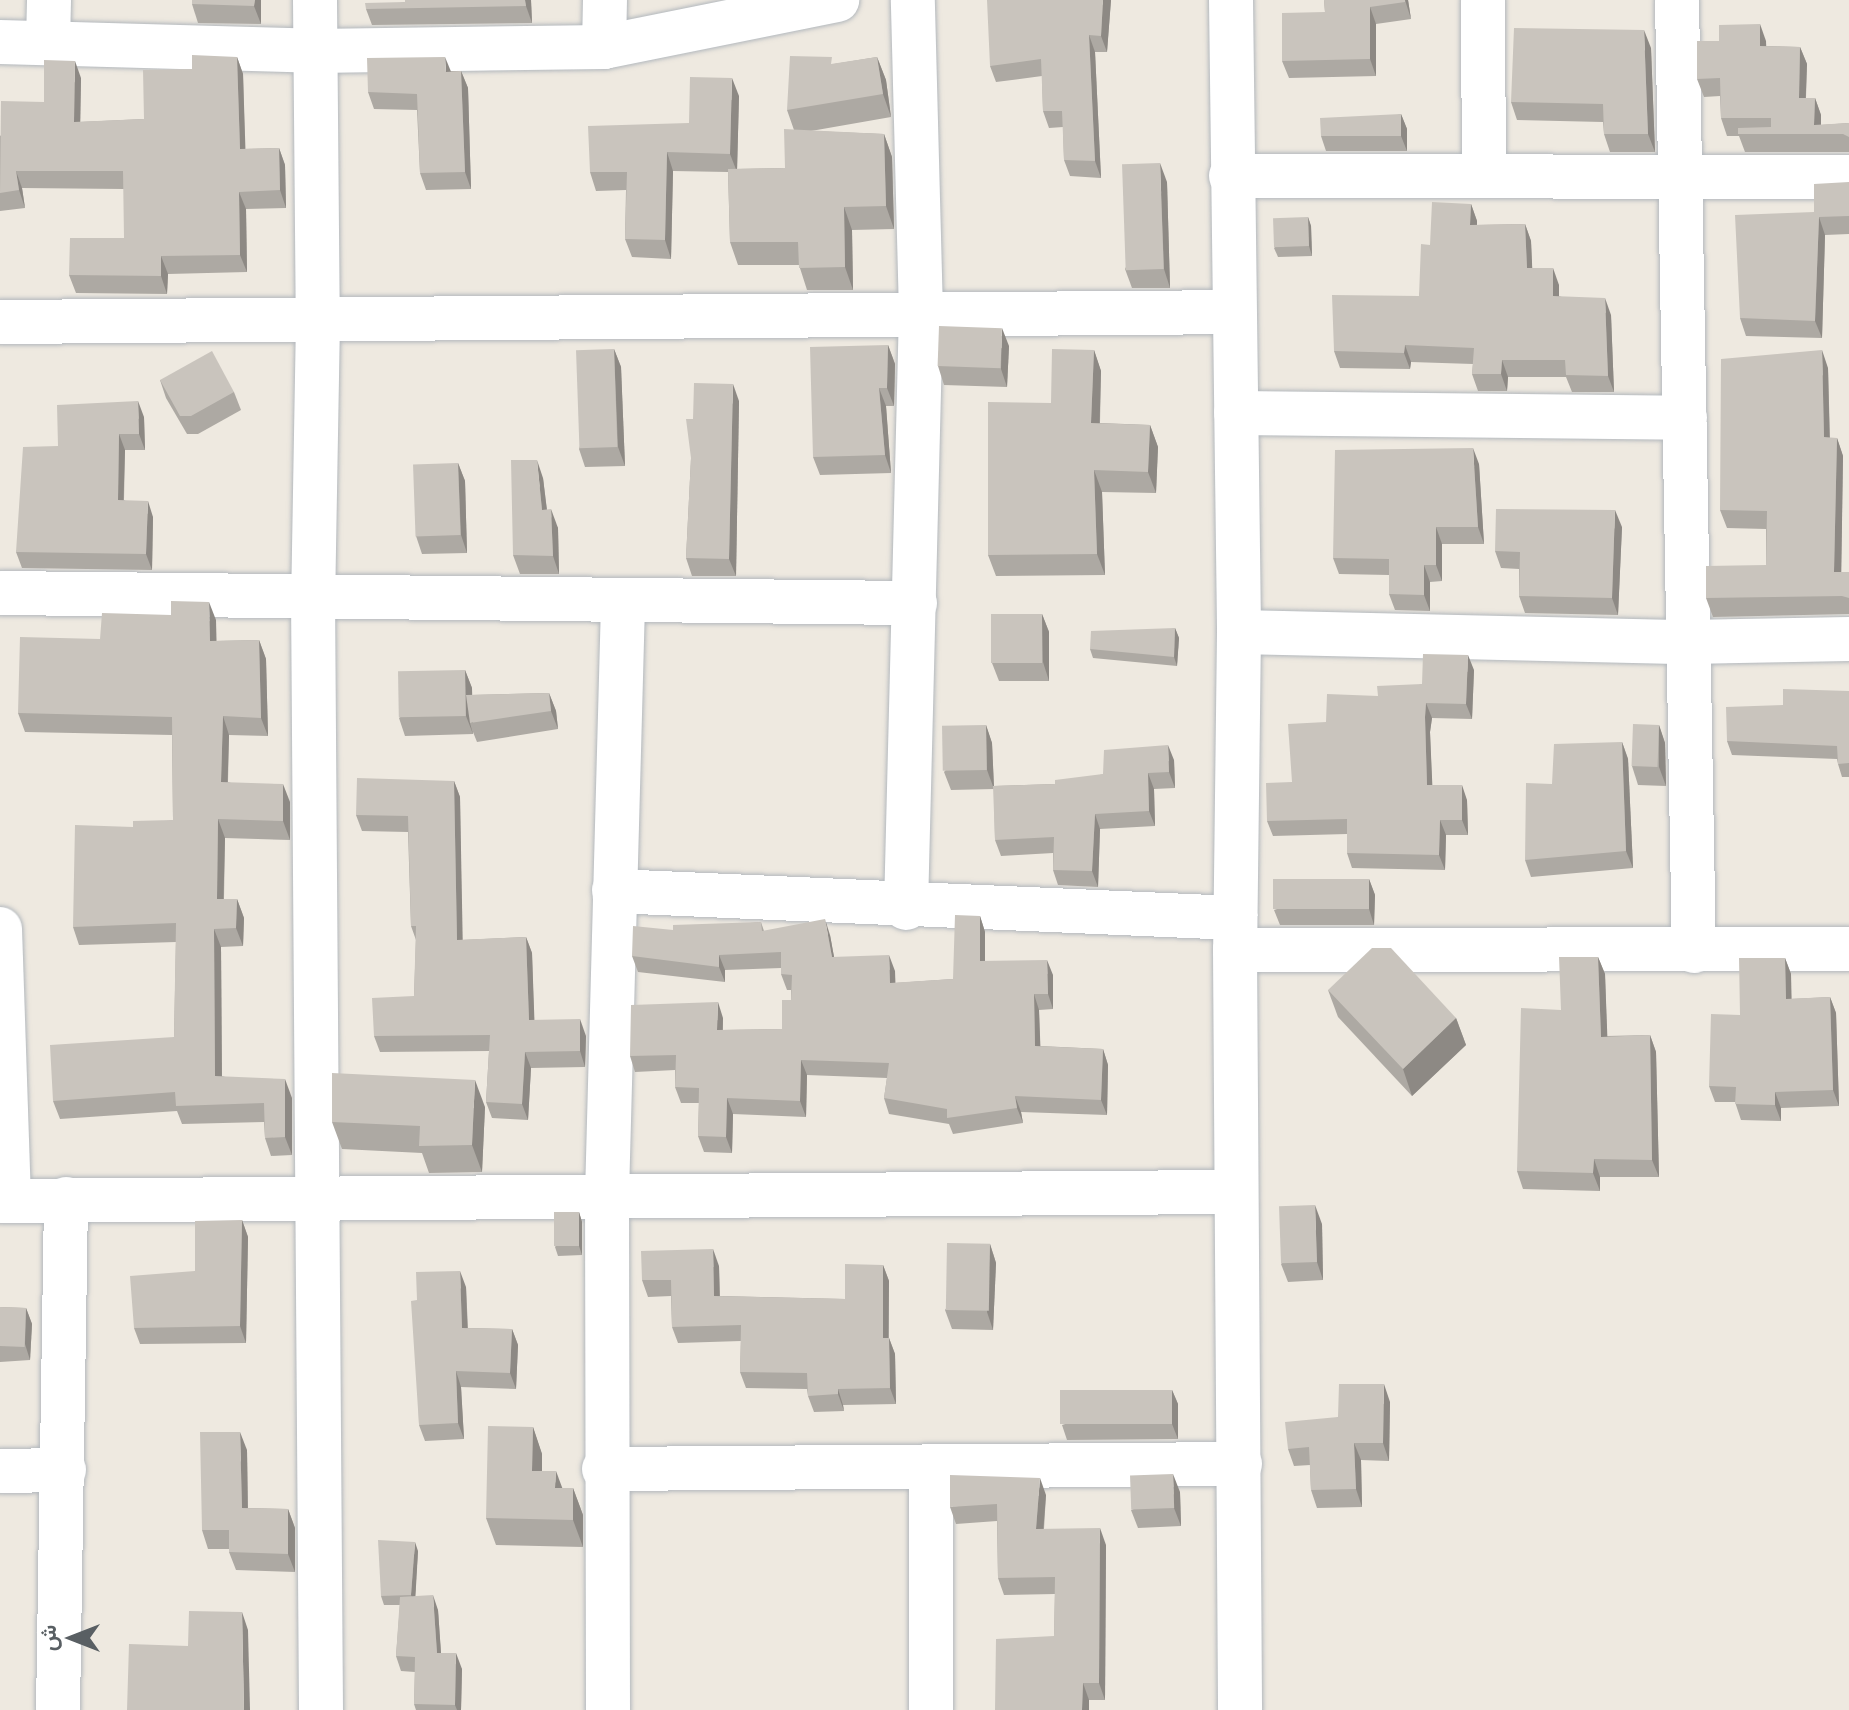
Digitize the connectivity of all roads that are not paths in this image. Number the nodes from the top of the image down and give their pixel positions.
1 (315, 0) edge
2 (605, 0) edge
3 (837, 0) edge
4 (913, 0) edge
5 (1231, 0) edge
6 (1483, 0) edge
7 (1677, 0) edge
8 (48, 21) edge
9 (0, 42) edge
10 (604, 47) junction
11 (315, 51) junction
12 (1231, 176) junction
13 (1484, 176) junction
14 (1677, 176) junction
15 (1849, 177) edge
16 (1233, 312) junction
17 (921, 313) junction
18 (318, 320) junction
19 (0, 322) edge
20 (1236, 413) junction
21 (1685, 418) junction
22 (0, 593) edge
23 (313, 594) junction
24 (915, 603) junction
25 (623, 604) junction
26 (1239, 632) junction
27 (1849, 639) edge
28 (1688, 642) junction
29 (614, 891) junction
30 (906, 908) junction
31 (0, 929) edge
32 (1235, 934) junction
33 (1849, 949) edge
34 (1694, 951) junction
35 (1236, 1192) junction
36 (607, 1195) junction
37 (319, 1196) junction
38 (66, 1199) junction
39 (4, 1201) edge
40 (1240, 1464) junction
41 (931, 1468) junction
42 (604, 1469) junction
43 (64, 1470) junction
44 (0, 1471) edge
45 (58, 1710) edge
46 (321, 1710) edge
47 (608, 1710) edge
48 (931, 1710) edge
49 (1240, 1710) edge

1 - 11 street
2 - 10 street
3 - 10 street
4 - 17 street
5 - 12 street
6 - 13 street
7 - 14 street
8 - 9 street
8 - 11 street
10 - 11 street
11 - 18 street
12 - 13 street
12 - 16 street
13 - 14 street
14 - 15 street
14 - 21 street
16 - 17 street
16 - 20 street
17 - 18 street
17 - 24 street
18 - 19 street
18 - 23 street
20 - 21 street
20 - 26 street
21 - 28 street
22 - 23 street
23 - 25 street
23 - 37 street
24 - 25 street
24 - 30 street
25 - 29 street
26 - 28 street
26 - 32 street
27 - 28 street
28 - 34 street
29 - 30 street
29 - 36 street
30 - 32 street
31 - 39 street
32 - 34 street
32 - 35 street
33 - 34 street
35 - 36 street
35 - 40 street
36 - 37 street
36 - 42 street
37 - 38 street
37 - 46 street
38 - 39 street
38 - 43 street
40 - 41 street
40 - 49 street
41 - 42 street
41 - 48 street
42 - 47 street
43 - 44 street
43 - 45 street

